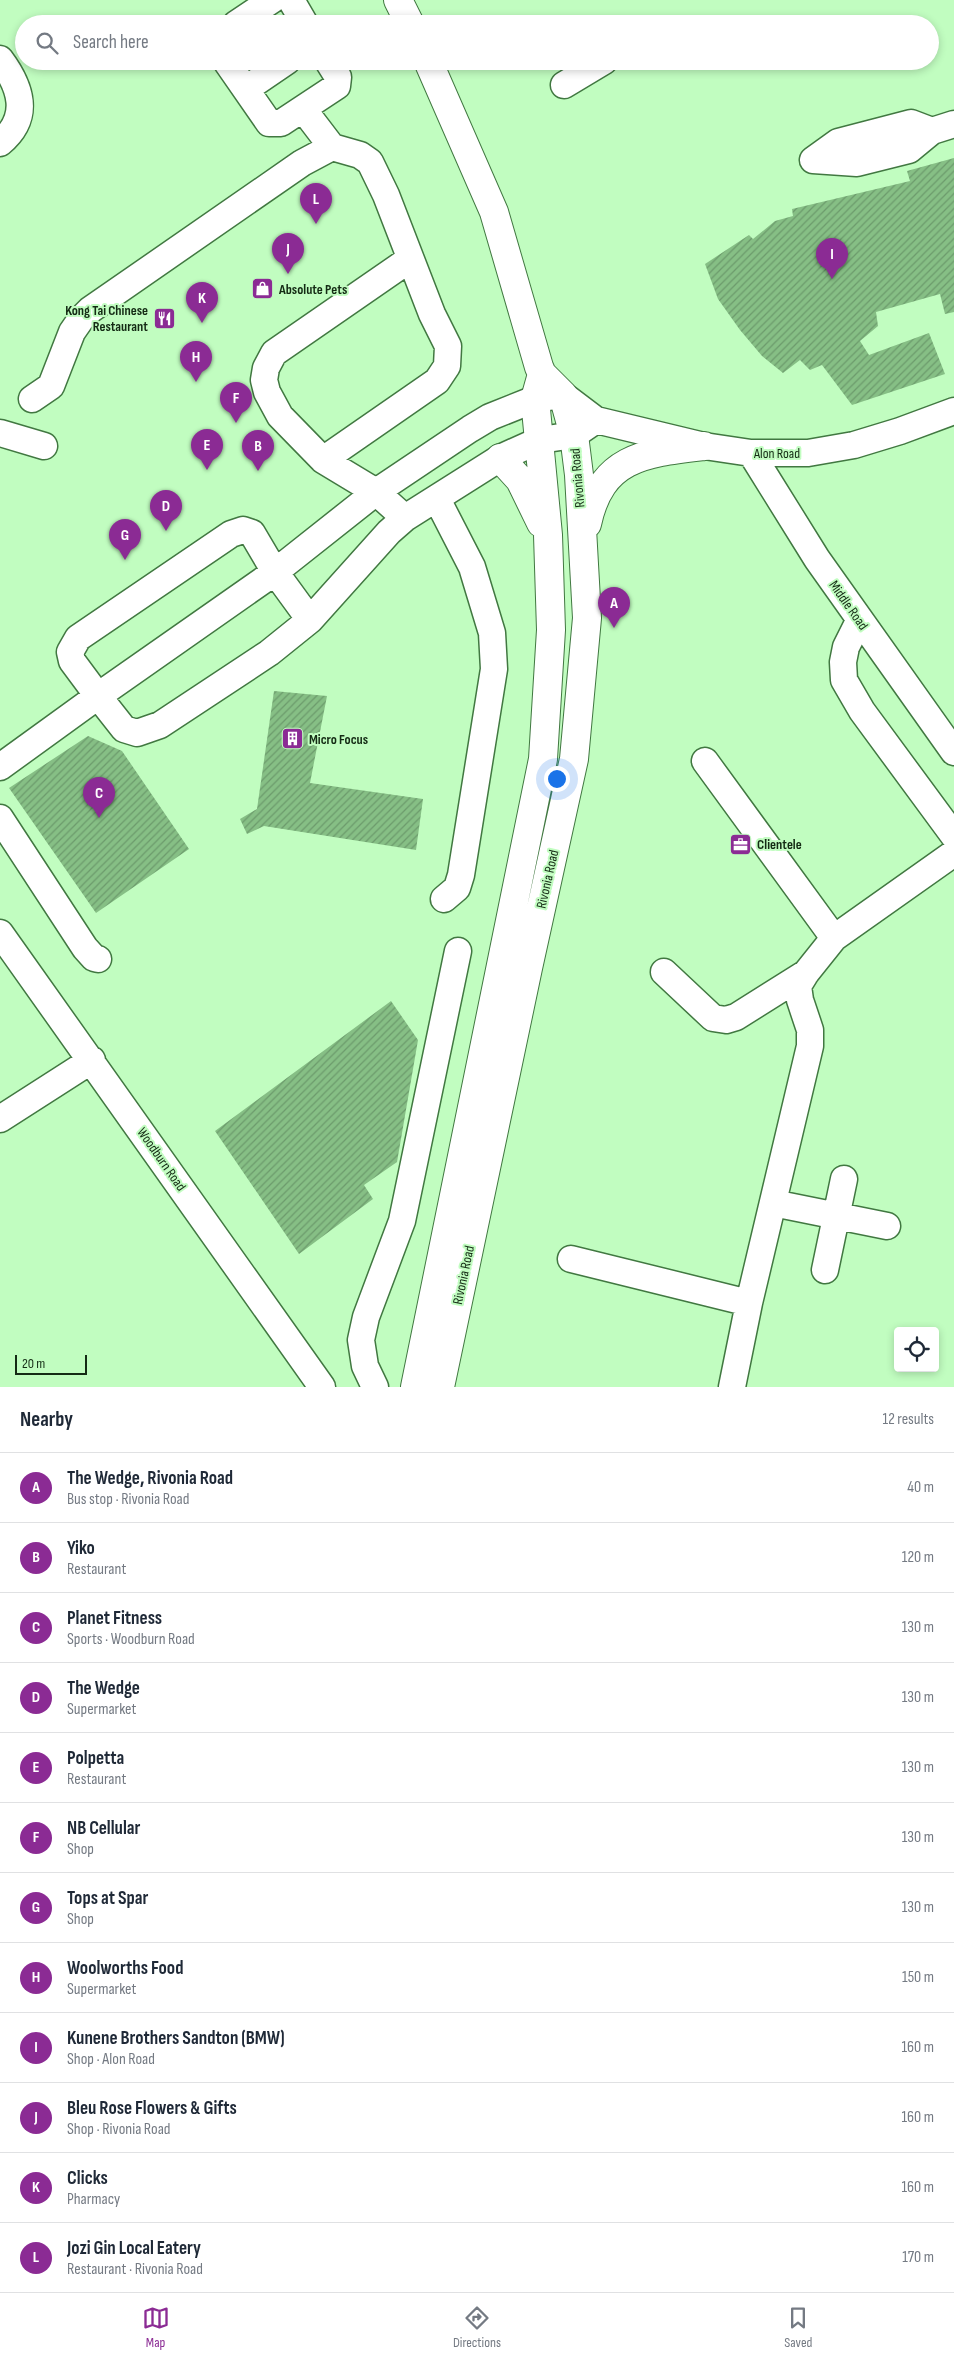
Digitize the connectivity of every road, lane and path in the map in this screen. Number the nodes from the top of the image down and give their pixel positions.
1 (272, 0) edge
2 (291, 0) edge
3 (398, 0) edge
4 (250, 15) edge
5 (300, 15) edge
6 (406, 15) edge
7 (0, 59) edge
8 (232, 70) edge
9 (274, 70) edge
10 (334, 70) edge
11 (432, 70) edge
12 (589, 70) edge
13 (564, 85) dead end
14 (246, 90) junction
15 (303, 109) junction
16 (943, 127) edge
17 (0, 143) edge
18 (332, 147) junction
19 (825, 158) dead end
20 (410, 259) junction
21 (538, 387) junction
22 (563, 395) junction
23 (32, 399) dead end
24 (954, 411) edge
25 (596, 420) junction
26 (0, 433) edge
27 (574, 435) junction
28 (540, 440) junction
29 (44, 446) dead end
30 (704, 446) junction
31 (752, 453) junction
32 (500, 458) junction
33 (323, 460) junction
34 (376, 492) junction
35 (438, 499) junction
36 (405, 518) junction
37 (548, 535) junction
38 (582, 546) junction
39 (275, 572) junction
40 (310, 620) junction
41 (859, 621) junction
42 (98, 696) junction
43 (954, 752) edge
44 (705, 761) dead end
45 (0, 766) edge
46 (0, 818) edge
47 (954, 836) edge
48 (954, 853) edge
49 (444, 899) dead end
50 (0, 933) edge
51 (834, 938) junction
52 (458, 951) dead end
53 (98, 959) dead end
54 (664, 972) dead end
55 (806, 973) junction
56 (92, 1060) junction
57 (0, 1119) edge
58 (844, 1179) dead end
59 (773, 1203) junction
60 (837, 1217) junction
61 (887, 1226) dead end
62 (571, 1259) dead end
63 (825, 1270) dead end
64 (749, 1303) junction
65 (322, 1387) edge
66 (374, 1387) edge
67 (415, 1387) edge
68 (440, 1387) edge
69 (732, 1387) edge

1 - 4 street
2 - 5 street
3 - 6 main road
7 - 17 street
8 - 14 street
9 - 14 street
10 - 15 street
11 - 21 main road, Rivonia Road
12 - 13 street
14 - 15 street
15 - 18 street
16 - 19 street
18 - 20 street
18 - 23 street
20 - 33 street
20 - 33 street
21 - 22 main road, Rivonia Road
21 - 28 main road, Rivonia Road
21 - 34 street
22 - 25 street, Alon Road
22 - 27 main road, Rivonia Road
24 - 31 street, Alon Road
25 - 27 street
25 - 30 street, Alon Road
26 - 29 street
27 - 28 street
27 - 38 main road, Rivonia Road
28 - 32 street
28 - 37 main road, Rivonia Road
30 - 31 street, Alon Road
30 - 38 main road
31 - 41 street, Middle Road
32 - 35 street
32 - 37 main road
33 - 34 street
34 - 36 street
34 - 39 street
35 - 36 street
35 - 49 street
36 - 40 street
37 - 67 main road, Rivonia Road
38 - 68 main road, Rivonia Road
39 - 40 street
39 - 42 street
39 - 42 street
40 - 42 street
41 - 43 street, Middle Road
41 - 47 street
42 - 45 street
44 - 51 street
46 - 53 street
48 - 51 street
50 - 56 street, Woodburn Road
51 - 55 street
52 - 66 street
54 - 55 street
55 - 59 street
56 - 57 street
56 - 65 street, Woodburn Road
58 - 60 street
59 - 60 street
59 - 64 street
60 - 61 street
60 - 63 street
62 - 64 street
64 - 69 street

